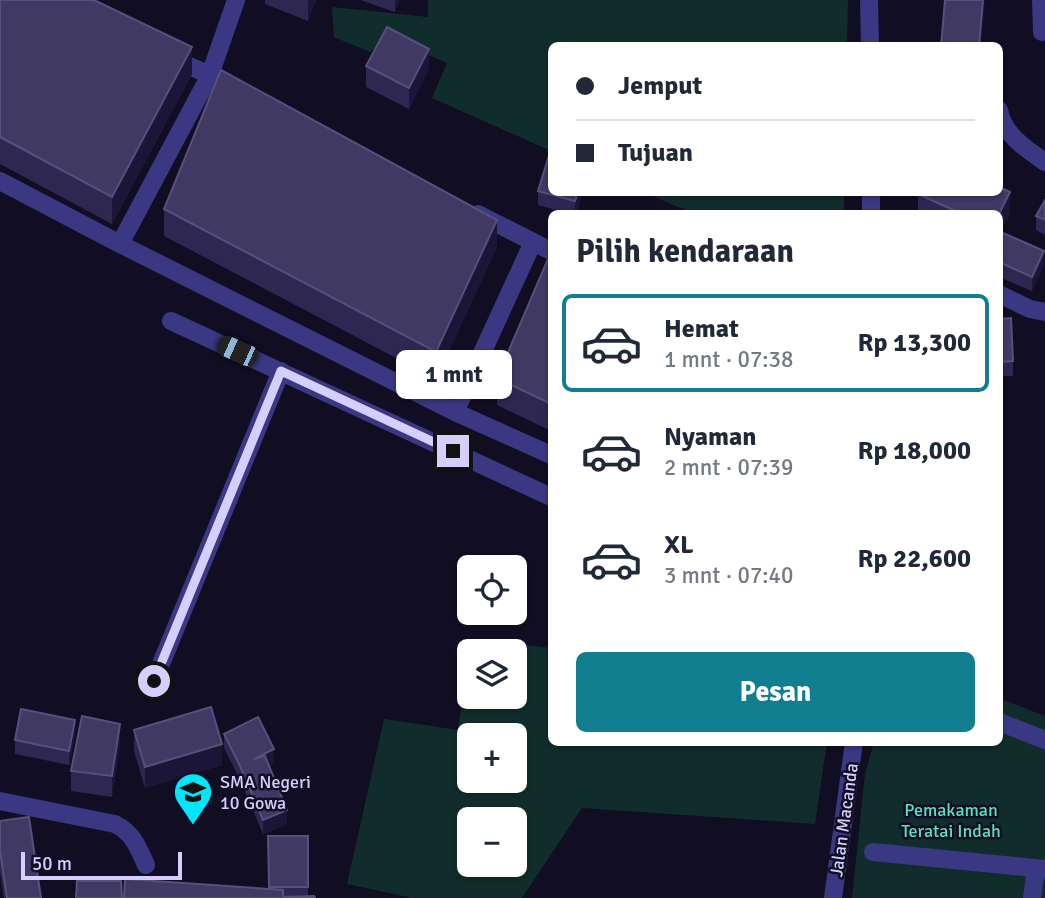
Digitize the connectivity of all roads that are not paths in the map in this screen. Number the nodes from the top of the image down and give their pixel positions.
1 (236, 0) edge
2 (869, 0) edge
3 (1041, 0) edge
4 (1042, 32) dead end
5 (870, 42) edge
6 (153, 50) edge
7 (210, 75) junction
8 (234, 88) edge
9 (1003, 125) edge
10 (1045, 162) edge
11 (0, 181) edge
12 (461, 205) edge
13 (533, 242) junction
14 (120, 244) junction
15 (548, 250) edge
16 (1003, 296) edge
17 (1045, 312) edge
18 (171, 321) dead end
19 (281, 371) junction
20 (455, 412) junction
21 (548, 454) edge
22 (548, 496) edge
23 (154, 681) dead end
24 (1003, 724) edge
25 (1045, 740) edge
26 (853, 746) edge
27 (0, 802) edge
28 (873, 852) dead end
29 (146, 865) dead end
30 (1041, 869) edge
31 (833, 898) edge
32 (1032, 898) edge

1 - 7 street
2 - 5 street
3 - 4 street
6 - 7 street
7 - 8 street
7 - 14 street
9 - 10 street
11 - 14 street
12 - 13 street
13 - 15 street
13 - 20 street
14 - 20 street
16 - 17 street
18 - 19 street
19 - 22 street
19 - 23 street
20 - 21 street
24 - 25 street
26 - 31 street, Jalan Macanda
27 - 29 street
28 - 30 street
30 - 32 street

